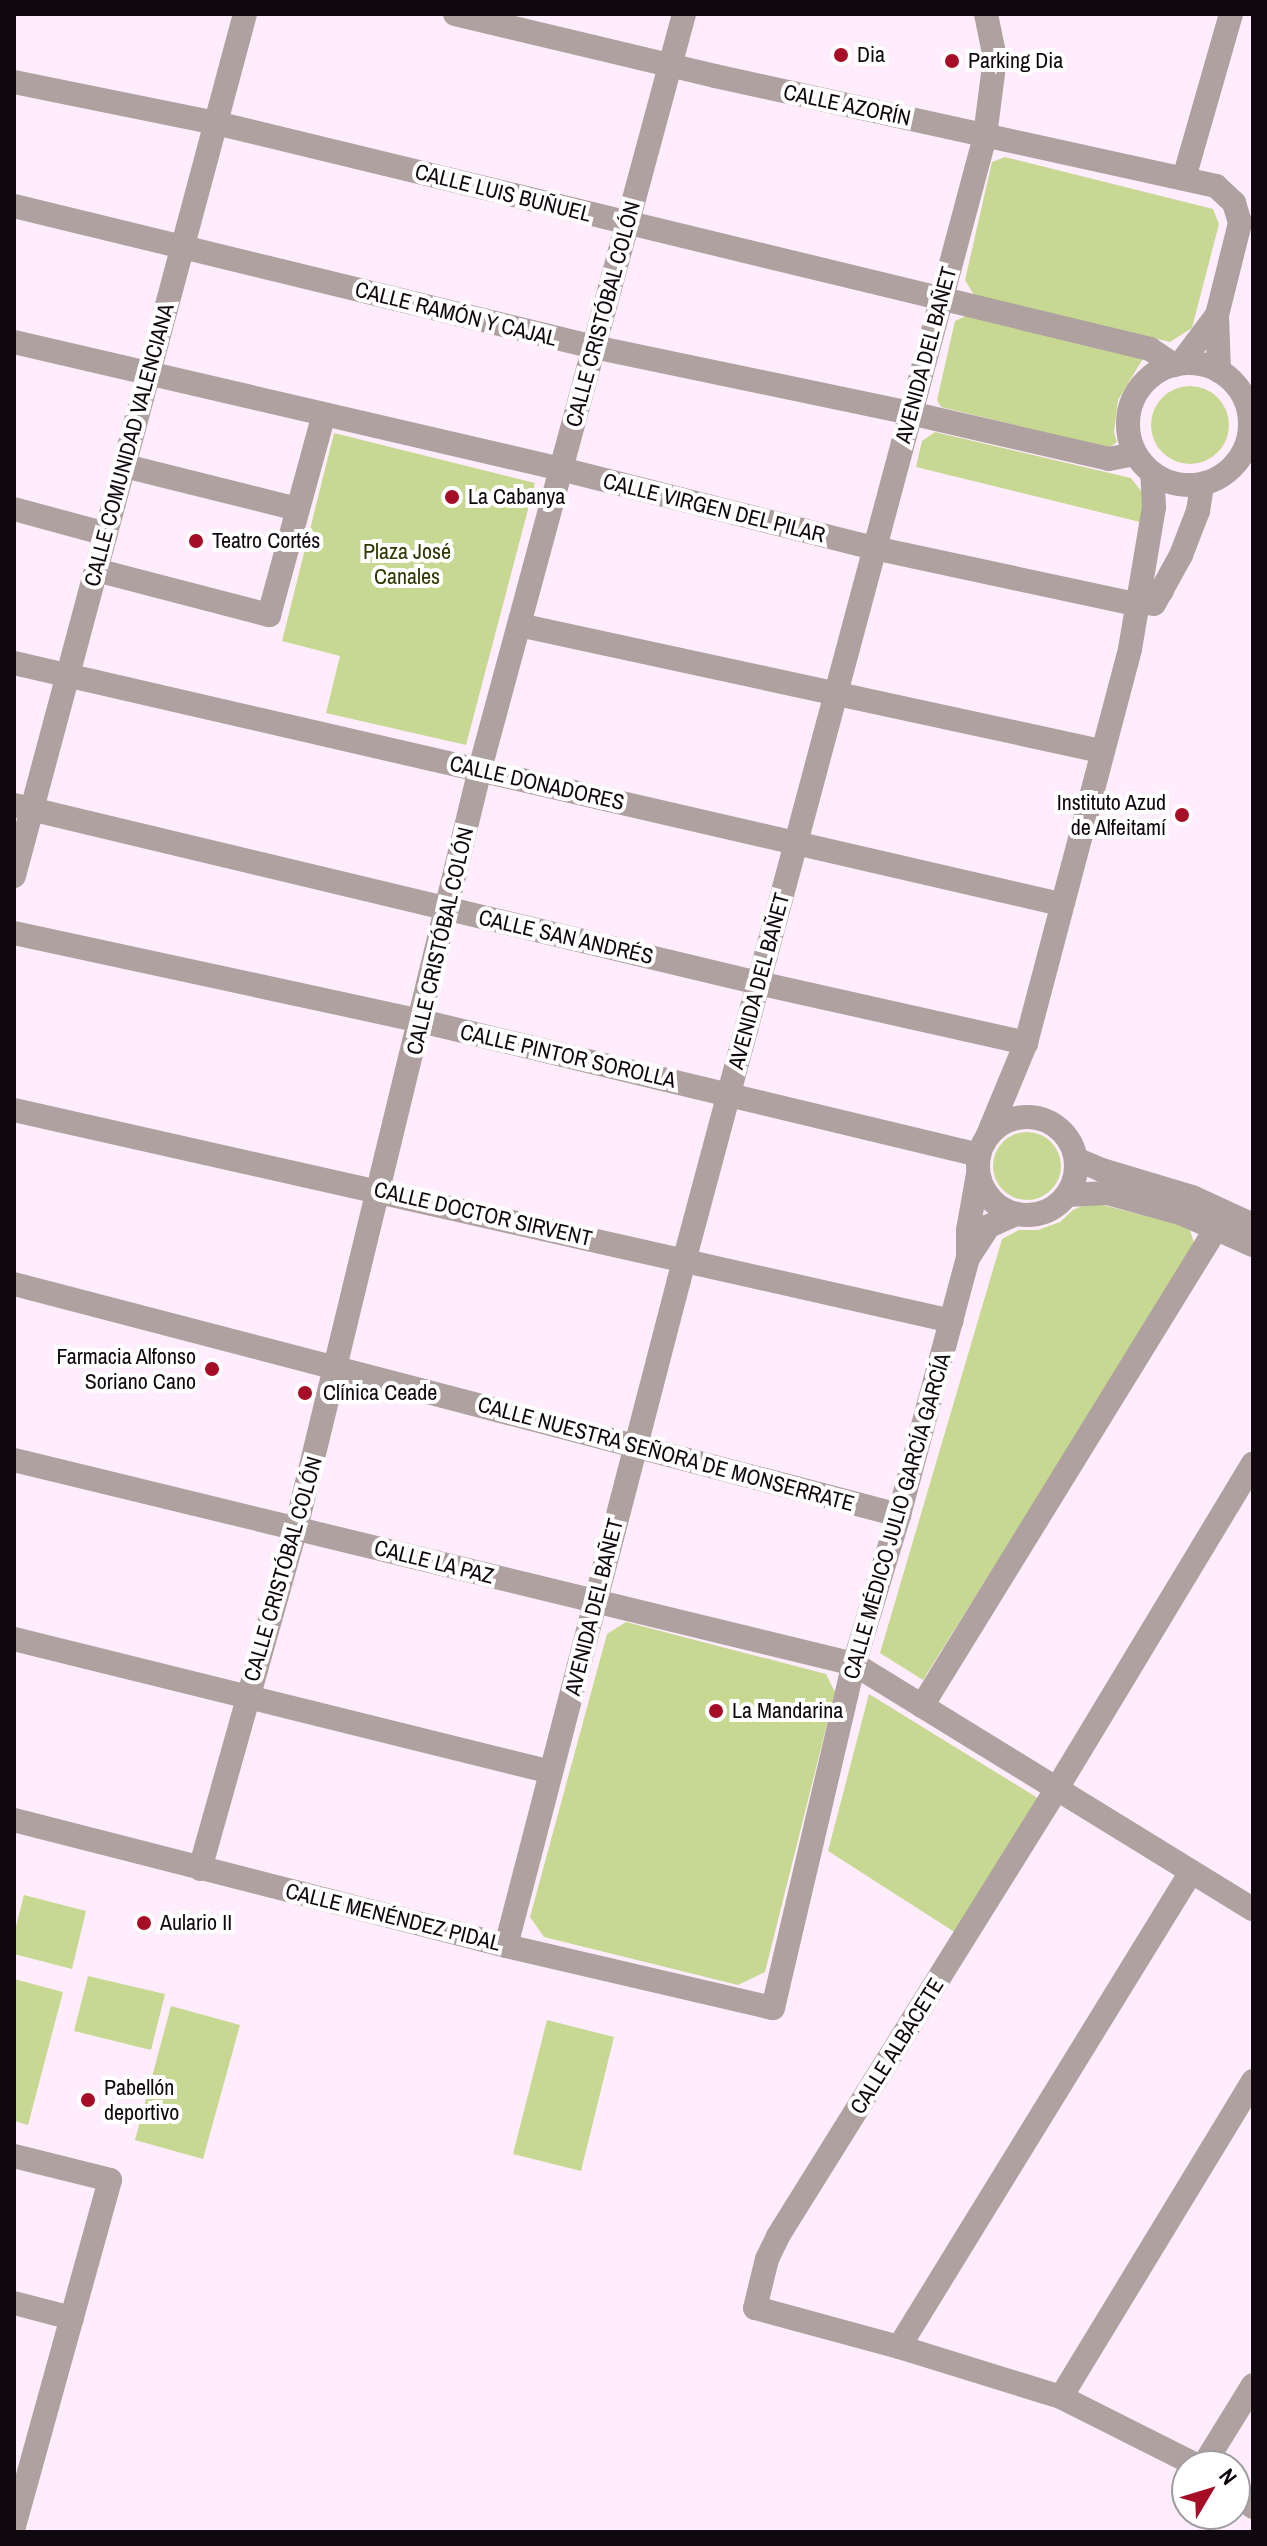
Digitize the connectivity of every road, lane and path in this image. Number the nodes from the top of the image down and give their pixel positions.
1 (245, 14) edge
2 (455, 14) edge
3 (684, 14) edge
4 (986, 14) edge
5 (1231, 14) edge
6 (670, 65) junction
7 (14, 82) edge
8 (216, 123) junction
9 (985, 136) junction
10 (1184, 178) junction
11 (14, 206) edge
12 (627, 224) junction
13 (183, 247) junction
14 (940, 298) junction
15 (1217, 315) junction
16 (14, 342) edge
17 (594, 347) junction
18 (1178, 364) junction
19 (1219, 371) junction
20 (147, 373) junction
21 (910, 413) junction
22 (323, 417) junction
23 (1135, 454) junction
24 (125, 466) junction
25 (561, 469) junction
26 (1152, 474) junction
27 (1202, 485) junction
28 (14, 509) edge
29 (298, 509) junction
30 (106, 534) junction
31 (874, 548) junction
32 (96, 570) junction
33 (1162, 591) junction
34 (1135, 604) junction
35 (519, 625) junction
36 (1130, 649) junction
37 (14, 663) edge
38 (68, 675) junction
39 (835, 695) junction
40 (1101, 751) junction
41 (480, 770) junction
42 (23, 807) edge
43 (795, 843) junction
44 (14, 876) edge
45 (1060, 904) junction
46 (448, 909) junction
47 (14, 933) edge
48 (758, 983) junction
49 (421, 1021) junction
50 (1022, 1053) junction
51 (728, 1094) junction
52 (14, 1110) edge
53 (1038, 1118) junction
54 (981, 1155) junction
55 (1076, 1159) junction
56 (379, 1190) junction
57 (1067, 1195) junction
58 (1016, 1214) junction
59 (1253, 1225) edge
60 (1217, 1227) junction
61 (1253, 1245) edge
62 (968, 1258) junction
63 (684, 1259) junction
64 (14, 1284) edge
65 (952, 1321) junction
66 (336, 1369) junction
67 (635, 1446) junction
68 (14, 1460) edge
69 (1253, 1464) edge
70 (899, 1515) junction
71 (296, 1528) junction
72 (596, 1601) junction
73 (14, 1639) edge
74 (854, 1664) junction
75 (247, 1697) junction
76 (922, 1706) junction
77 (551, 1772) junction
78 (1056, 1790) junction
79 (14, 1820) edge
80 (200, 1869) junction
81 (1191, 1872) junction
82 (1253, 1909) edge
83 (506, 1946) junction
84 (773, 2008) joint
85 (1253, 2081) edge
86 (14, 2156) edge
87 (14, 2303) edge
88 (72, 2318) junction
89 (899, 2347) junction
90 (1253, 2385) edge
91 (1061, 2397) junction
92 (1210, 2450) edge
93 (1171, 2452) edge
94 (14, 2522) edge

1 - 8 street, CALLE COMUNIDAD VALENCIANA
2 - 6 street, CALLE AZORÍN
3 - 6 street, CALLE CRISTÓBAL COLÓN
4 - 9 street, AVENIDA DEL BAÑET
5 - 10 street
6 - 9 street, CALLE AZORÍN
6 - 12 street, CALLE CRISTÓBAL COLÓN
7 - 8 street, CALLE LUIS BUÑUEL
8 - 12 street, CALLE LUIS BUÑUEL
8 - 13 street, CALLE COMUNIDAD VALENCIANA
9 - 10 street, CALLE AZORÍN
9 - 14 street, AVENIDA DEL BAÑET
10 - 15 street, CALLE AZORÍN
11 - 13 street, CALLE RAMÓN Y CAJAL
12 - 14 street, CALLE LUIS BUÑUEL
12 - 17 street, CALLE CRISTÓBAL COLÓN
13 - 17 street, CALLE RAMÓN Y CAJAL
13 - 20 street, CALLE COMUNIDAD VALENCIANA
14 - 18 street, CALLE LUIS BUÑUEL
14 - 21 street, AVENIDA DEL BAÑET
15 - 18 street
15 - 19 street
16 - 20 street, CALLE VIRGEN DEL PILAR
17 - 21 street, CALLE RAMÓN Y CAJAL
17 - 25 street, CALLE CRISTÓBAL COLÓN
18 - 19 street
18 - 23 street
19 - 27 street
20 - 22 street, CALLE VIRGEN DEL PILAR
20 - 24 street, CALLE COMUNIDAD VALENCIANA
21 - 23 street, CALLE RAMÓN Y CAJAL
21 - 31 street, AVENIDA DEL BAÑET
22 - 25 street, CALLE VIRGEN DEL PILAR
22 - 29 street
23 - 26 street
24 - 29 street
24 - 30 street, CALLE COMUNIDAD VALENCIANA
25 - 31 street, CALLE VIRGEN DEL PILAR
25 - 35 street, CALLE CRISTÓBAL COLÓN
26 - 27 street
26 - 34 street, CALLE MÉDICO JULIO GARCÍA GARCÍA
27 - 33 street, CALLE MÉDICO JULIO GARCÍA GARCÍA
28 - 30 street
29 - 32 street
30 - 32 street, CALLE COMUNIDAD VALENCIANA
31 - 34 street, CALLE VIRGEN DEL PILAR
31 - 39 street, AVENIDA DEL BAÑET
32 - 38 street, CALLE COMUNIDAD VALENCIANA
33 - 34 street
33 - 36 street, CALLE MÉDICO JULIO GARCÍA GARCÍA
34 - 36 street, CALLE MÉDICO JULIO GARCÍA GARCÍA
35 - 39 street
35 - 41 street, CALLE CRISTÓBAL COLÓN
36 - 40 street, CALLE MÉDICO JULIO GARCÍA GARCÍA
37 - 38 street, CALLE DONADORES
38 - 41 street, CALLE DONADORES
38 - 42 street, CALLE COMUNIDAD VALENCIANA
39 - 40 street
39 - 43 street, AVENIDA DEL BAÑET
40 - 45 street, CALLE MÉDICO JULIO GARCÍA GARCÍA
41 - 43 street, CALLE DONADORES
41 - 46 street, CALLE CRISTÓBAL COLÓN
42 - 44 street, CALLE COMUNIDAD VALENCIANA
42 - 46 street, CALLE SAN ANDRÉS
43 - 45 street, CALLE DONADORES
43 - 48 street, AVENIDA DEL BAÑET
45 - 50 street, CALLE MÉDICO JULIO GARCÍA GARCÍA
46 - 48 street, CALLE SAN ANDRÉS
46 - 49 street, CALLE CRISTÓBAL COLÓN
47 - 49 street, CALLE PINTOR SOROLLA
48 - 50 street, CALLE SAN ANDRÉS
48 - 51 street, AVENIDA DEL BAÑET
49 - 51 street, CALLE PINTOR SOROLLA
49 - 56 street, CALLE CRISTÓBAL COLÓN
50 - 53 street, CALLE MÉDICO JULIO GARCÍA GARCÍA
50 - 54 street, CALLE MÉDICO JULIO GARCÍA GARCÍA
51 - 54 street, CALLE PINTOR SOROLLA
51 - 63 street, AVENIDA DEL BAÑET
52 - 56 street, CALLE DOCTOR SIRVENT
53 - 54 street
53 - 55 street
54 - 58 street
54 - 62 street, CALLE MÉDICO JULIO GARCÍA GARCÍA
55 - 57 street
55 - 59 street
56 - 63 street, CALLE DOCTOR SIRVENT
56 - 66 street, CALLE CRISTÓBAL COLÓN
57 - 58 street
57 - 60 street
58 - 62 street, CALLE MÉDICO JULIO GARCÍA GARCÍA
60 - 61 street
60 - 76 street
62 - 65 street, CALLE MÉDICO JULIO GARCÍA GARCÍA
63 - 65 street, CALLE DOCTOR SIRVENT
63 - 67 street, AVENIDA DEL BAÑET
64 - 66 street, CALLE NUESTRA SEÑORA DE MONSERRATE
65 - 70 street, CALLE MÉDICO JULIO GARCÍA GARCÍA
66 - 67 street, CALLE NUESTRA SEÑORA DE MONSERRATE
66 - 71 street, CALLE CRISTÓBAL COLÓN
67 - 70 street, CALLE NUESTRA SEÑORA DE MONSERRATE
67 - 72 street, AVENIDA DEL BAÑET
68 - 71 street, CALLE LA PAZ
69 - 78 street, CALLE ALBACETE
70 - 74 street, CALLE MÉDICO JULIO GARCÍA GARCÍA
71 - 72 street, CALLE LA PAZ
71 - 75 street, CALLE CRISTÓBAL COLÓN
72 - 74 street, CALLE LA PAZ
72 - 77 street, AVENIDA DEL BAÑET
73 - 75 street
74 - 76 street, CALLE LA PAZ
74 - 84 street, CALLE MÉDICO JULIO GARCÍA GARCÍA
75 - 77 street
75 - 80 street, CALLE CRISTÓBAL COLÓN
76 - 78 street, CALLE LA PAZ
77 - 83 street, AVENIDA DEL BAÑET
78 - 81 street, CALLE LA PAZ
78 - 89 street, CALLE ALBACETE
79 - 80 street, CALLE MENÉNDEZ PIDAL
80 - 83 street, CALLE MENÉNDEZ PIDAL
81 - 82 street, CALLE LA PAZ
81 - 89 street
83 - 84 street, CALLE MENÉNDEZ PIDAL
85 - 91 street
86 - 88 street
87 - 88 street
88 - 94 street
89 - 91 street
90 - 92 street
91 - 93 street

